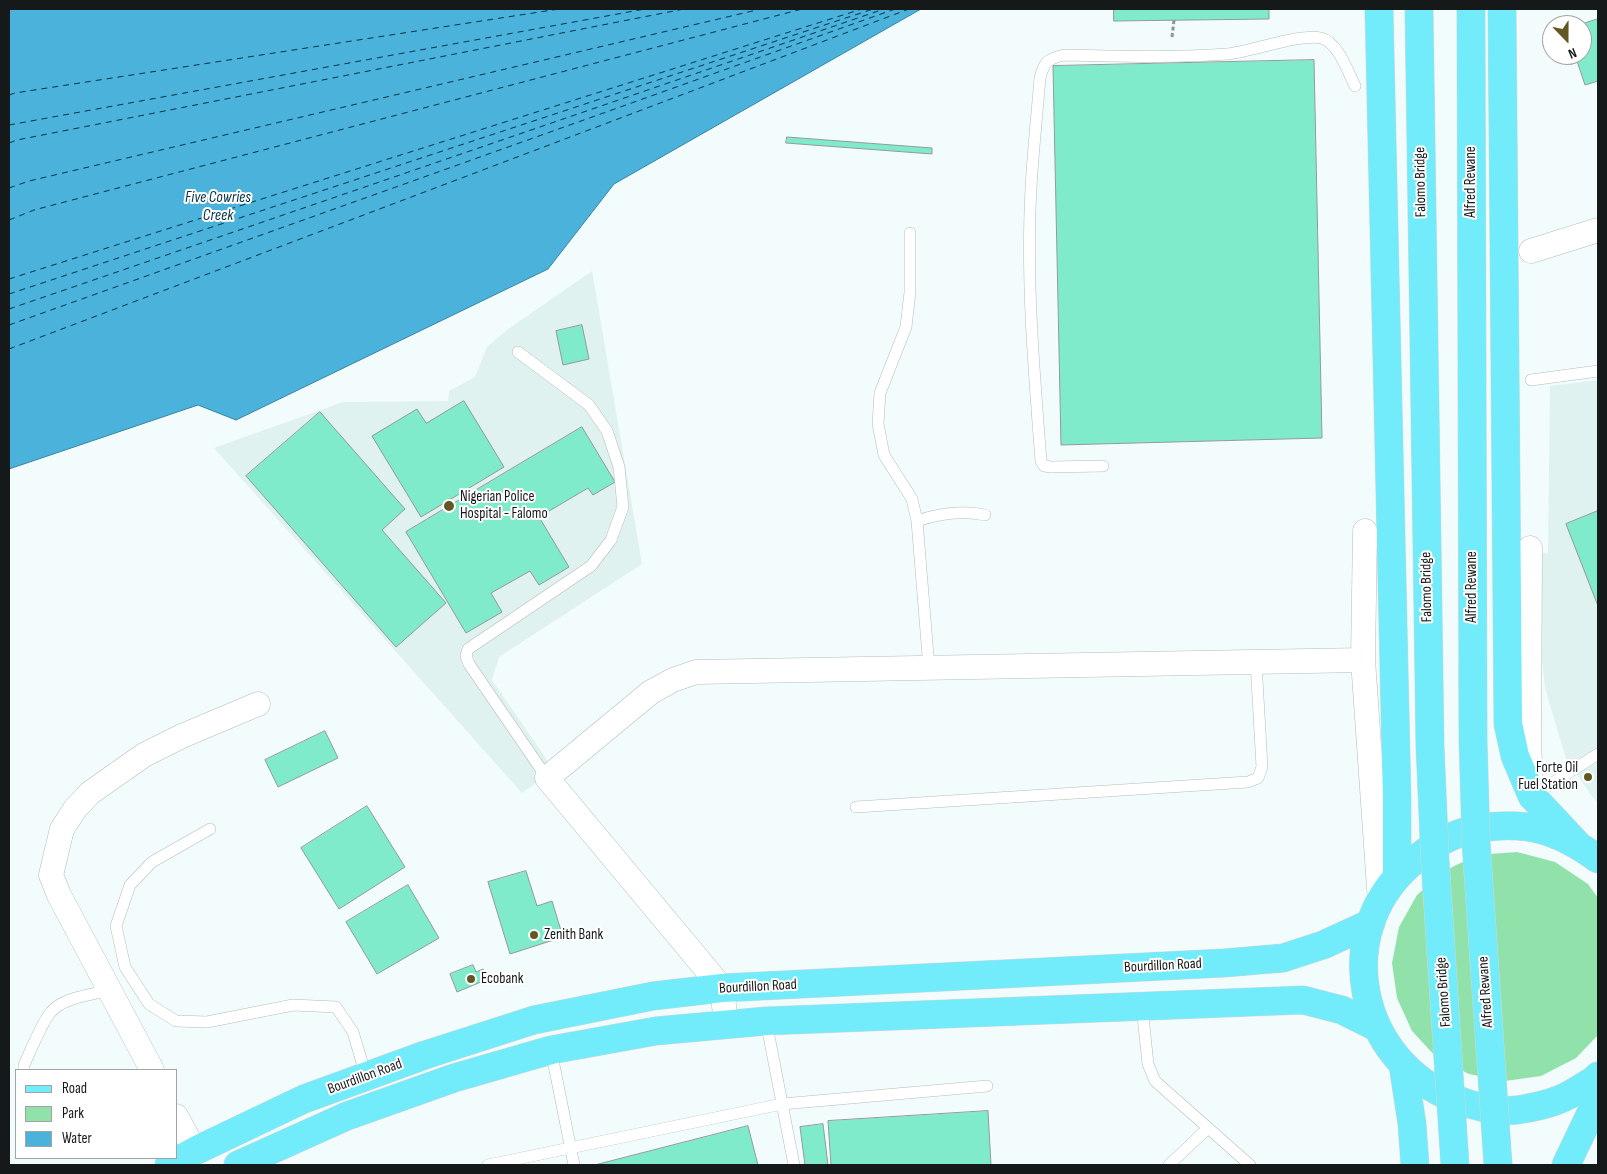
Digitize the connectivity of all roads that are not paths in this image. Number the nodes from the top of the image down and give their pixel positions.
1 (1379, 9) edge
2 (1419, 9) edge
3 (1471, 9) edge
4 (1502, 9) edge
5 (1355, 86) dead end
6 (1598, 230) edge
7 (910, 233) dead end
8 (1531, 250) dead end
9 (518, 352) dead end
10 (1598, 371) edge
11 (1531, 380) dead end
12 (1103, 466) dead end
13 (985, 515) dead end
14 (917, 521) junction
15 (1365, 531) dead end
16 (1530, 548) dead end
17 (1363, 660) junction
18 (1256, 662) junction
19 (929, 668) junction
20 (258, 704) dead end
21 (1598, 754) edge
22 (547, 778) junction
23 (1532, 796) junction
24 (856, 807) dead end
25 (210, 828) dead end
26 (1588, 851) edge
27 (1397, 876) junction
28 (1375, 912) junction
29 (722, 988) junction
30 (110, 990) junction
31 (1142, 1007) junction
32 (766, 1021) junction
33 (726, 1023) junction
34 (1376, 1027) junction
35 (551, 1050) junction
36 (1403, 1066) junction
37 (24, 1069) edge
38 (151, 1069) edge
39 (366, 1076) junction
40 (1598, 1076) edge
41 (987, 1086) dead end
42 (1598, 1098) edge
43 (782, 1104) junction
44 (178, 1120) edge
45 (1208, 1128) junction
46 (571, 1147) junction
47 (195, 1151) junction
48 (169, 1165) edge
49 (238, 1165) edge
50 (488, 1165) edge
51 (574, 1165) edge
52 (794, 1165) edge
53 (1169, 1165) edge
54 (1250, 1165) edge
55 (1415, 1165) edge
56 (1455, 1165) edge
57 (1498, 1165) edge
58 (1566, 1165) edge

1 - 27 main road
2 - 56 main road, Falomo Bridge, bridge
3 - 57 main road, Alfred Rewane, bridge
4 - 23 main road
5 - 12 lane
6 - 8 street
7 - 14 lane
9 - 22 lane
10 - 11 lane
13 - 14 lane
14 - 19 lane
15 - 17 street
16 - 23 street
17 - 18 street
17 - 28 street
18 - 19 street
18 - 24 lane
19 - 22 street
20 - 30 street
21 - 23 lane
22 - 29 street
23 - 26 main road
25 - 39 lane
26 - 27 main road
27 - 28 main road
28 - 29 main road, Bourdillon Road
28 - 34 main road
29 - 33 street
29 - 39 main road, Bourdillon Road
30 - 37 lane
30 - 38 street
31 - 32 main road, Bourdillon Road
31 - 34 main road, Bourdillon Road
31 - 45 lane
32 - 33 main road, Bourdillon Road
32 - 43 lane
33 - 35 main road, Bourdillon Road
34 - 36 main road
35 - 46 lane
35 - 49 main road, Bourdillon Road
36 - 40 main road
36 - 55 main road
39 - 47 main road, Bourdillon Road
41 - 43 lane
42 - 58 main road
43 - 46 lane
43 - 52 lane
44 - 47 street
45 - 53 lane
45 - 54 lane
46 - 50 lane
46 - 51 lane
47 - 48 main road, Bourdillon Road

